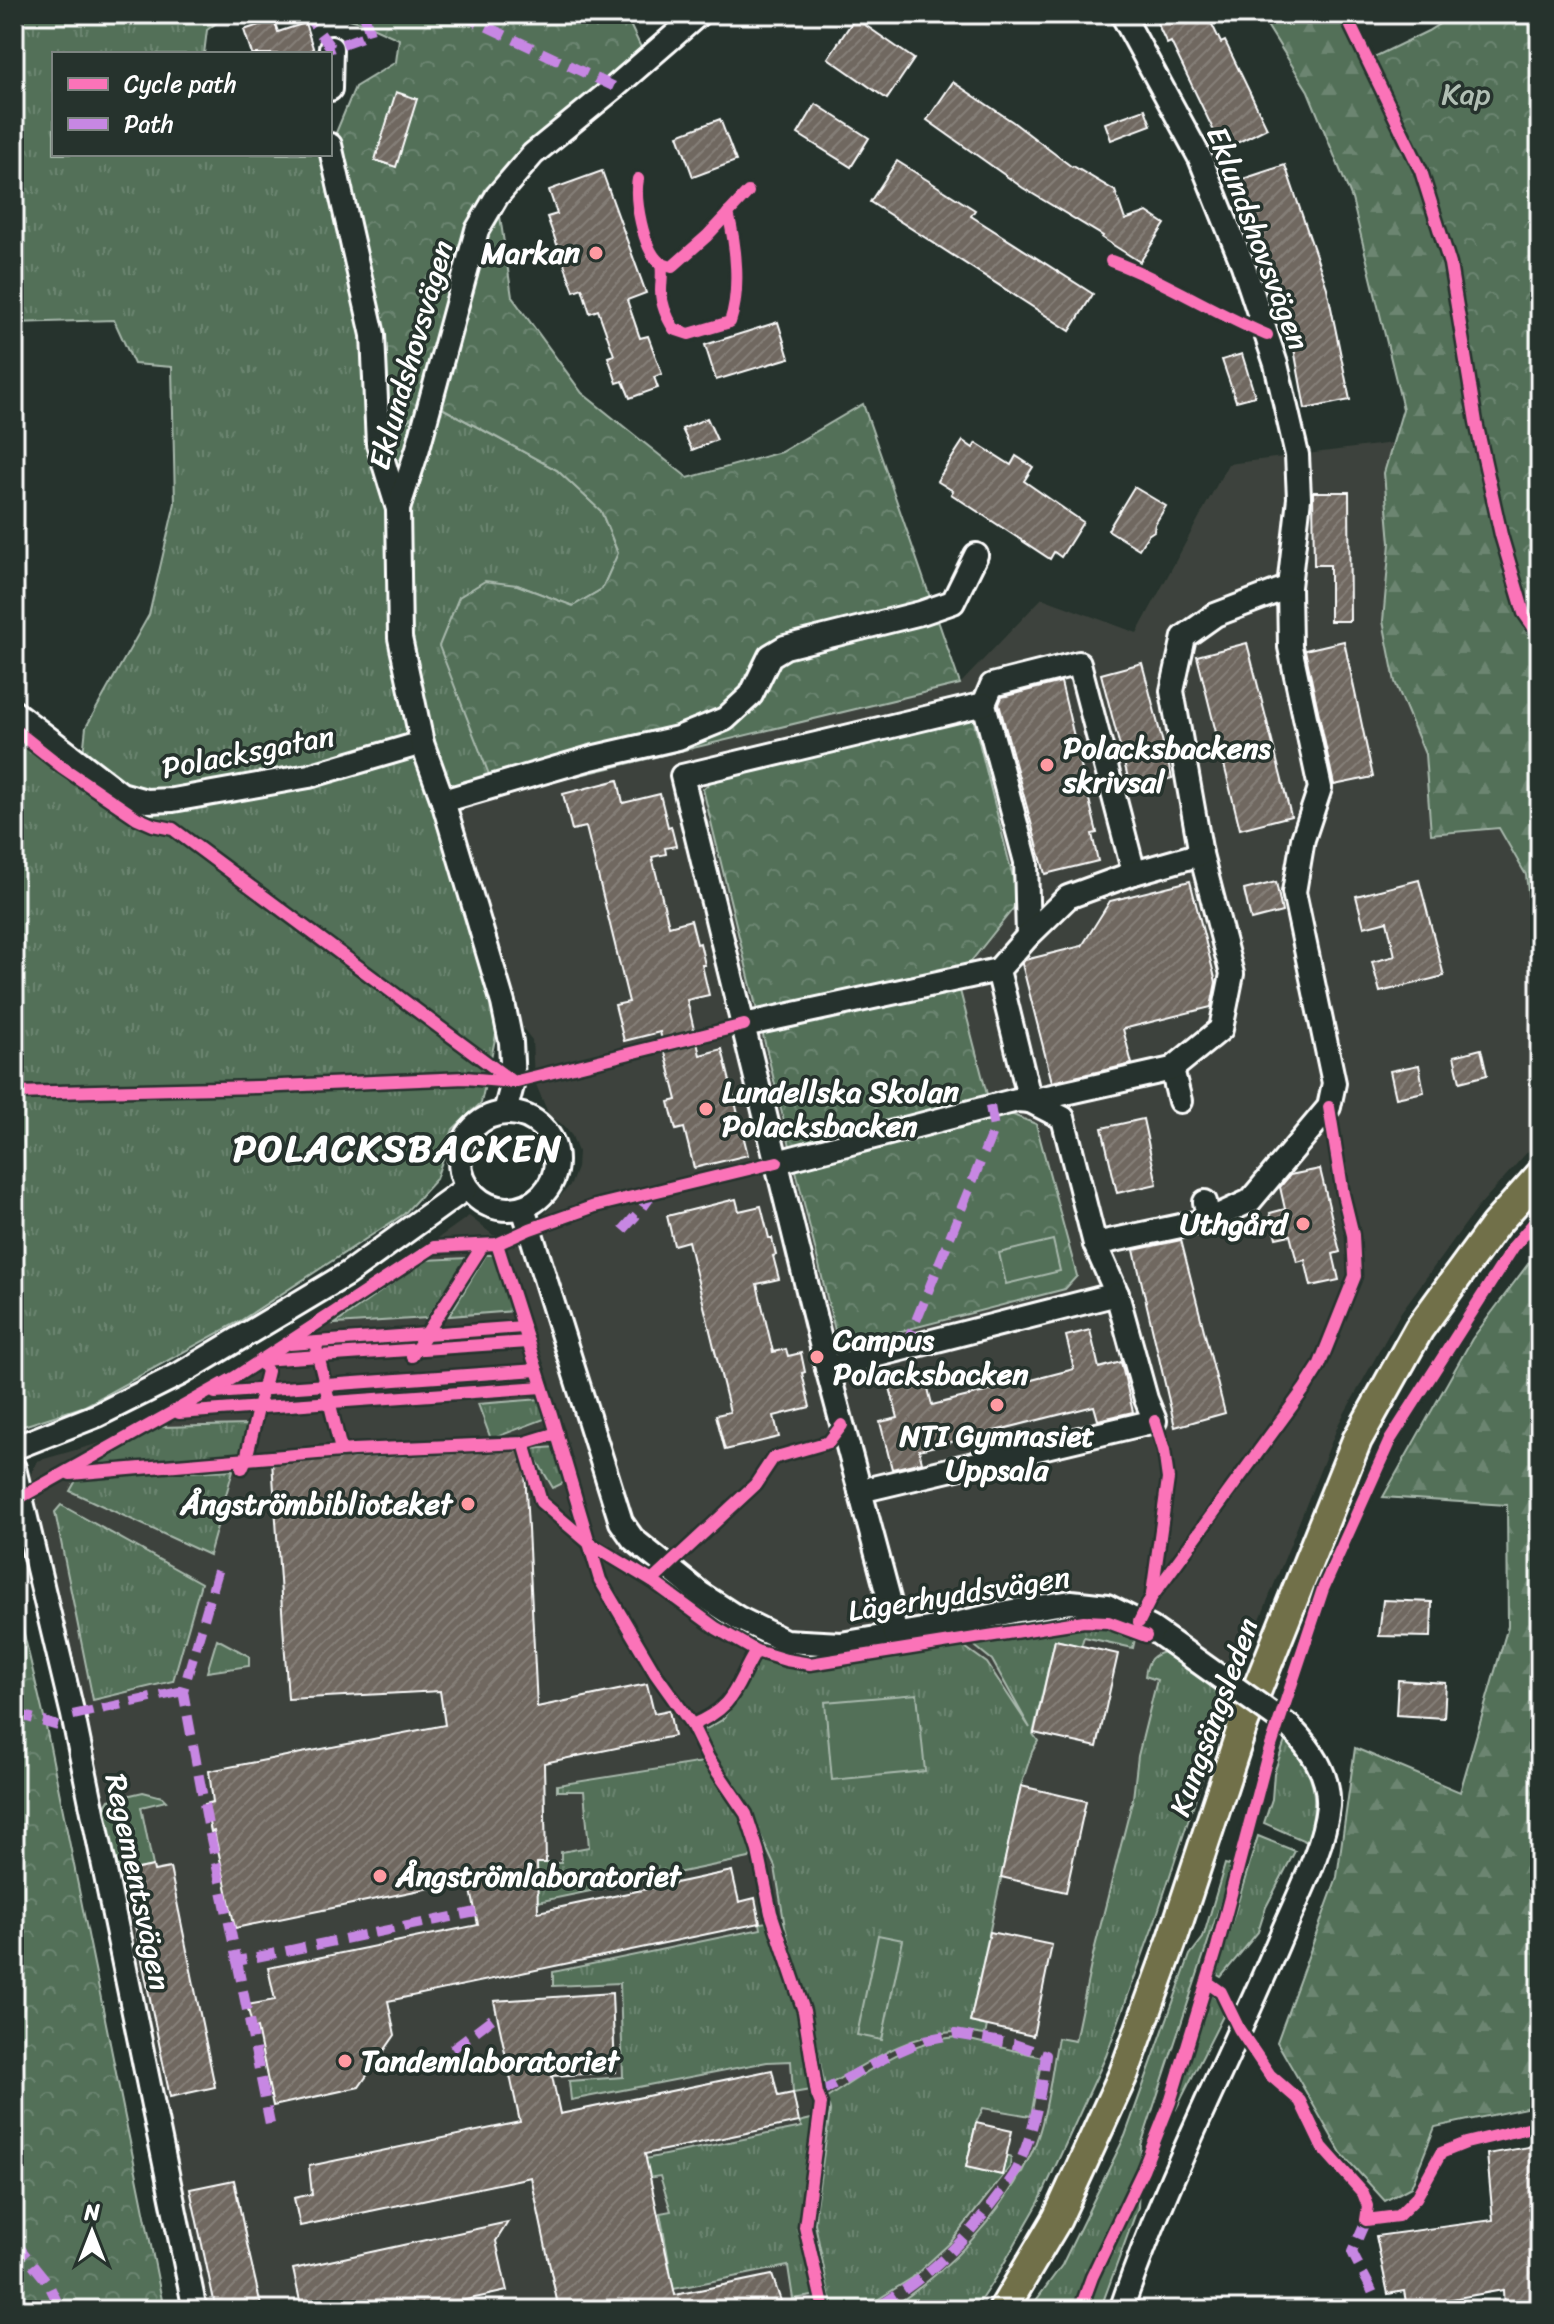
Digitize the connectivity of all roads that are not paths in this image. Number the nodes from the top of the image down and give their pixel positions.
1 (699, 14) edge
2 (1122, 14) edge
3 (331, 48) dead end
4 (331, 52) edge
5 (332, 154) edge
6 (398, 509) junction
7 (976, 555) dead end
8 (1289, 587) junction
9 (984, 704) junction
10 (14, 712) edge
11 (422, 743) junction
12 (443, 801) junction
13 (1201, 854) junction
14 (1134, 873) junction
15 (1028, 936) junction
16 (998, 970) junction
17 (744, 1025) junction
18 (1172, 1069) junction
19 (1030, 1101) junction
20 (1180, 1101) dead end
21 (505, 1112) junction
22 (777, 1162) junction
23 (1540, 1175) edge
24 (466, 1188) junction
25 (523, 1208) junction
26 (1095, 1244) junction
27 (1117, 1294) junction
28 (827, 1368) junction
29 (14, 1448) edge
30 (14, 1468) edge
31 (860, 1491) junction
32 (895, 1634) junction
33 (195, 2310) edge
34 (1003, 2310) edge
35 (1121, 2310) edge

1 - 6 street, Eklundshovsvägen
2 - 8 street, Eklundshovsvägen
3 - 4 street
5 - 6 street
6 - 11 street, Eklundshovsvägen
7 - 12 street
8 - 13 street
8 - 26 street, Eklundshovsvägen
9 - 14 street
9 - 15 street
9 - 17 street
10 - 11 street, Polacksgatan
11 - 12 street, Eklundshovsvägen
12 - 21 street, Eklundshovsvägen
13 - 14 street
13 - 18 street
14 - 15 street
15 - 16 street
16 - 17 street
16 - 19 street
17 - 22 street
18 - 19 street
18 - 20 street
19 - 22 street
19 - 26 street
21 - 24 street
21 - 25 street
22 - 28 street
23 - 34 main road, Kungsängsleden
24 - 25 street
24 - 29 street
25 - 32 street, Lägerhyddsvägen
26 - 27 street
27 - 28 street
27 - 31 street
28 - 31 street
30 - 33 street, Regementsvägen
31 - 32 street
32 - 35 street, Lägerhyddsvägen, bridge

